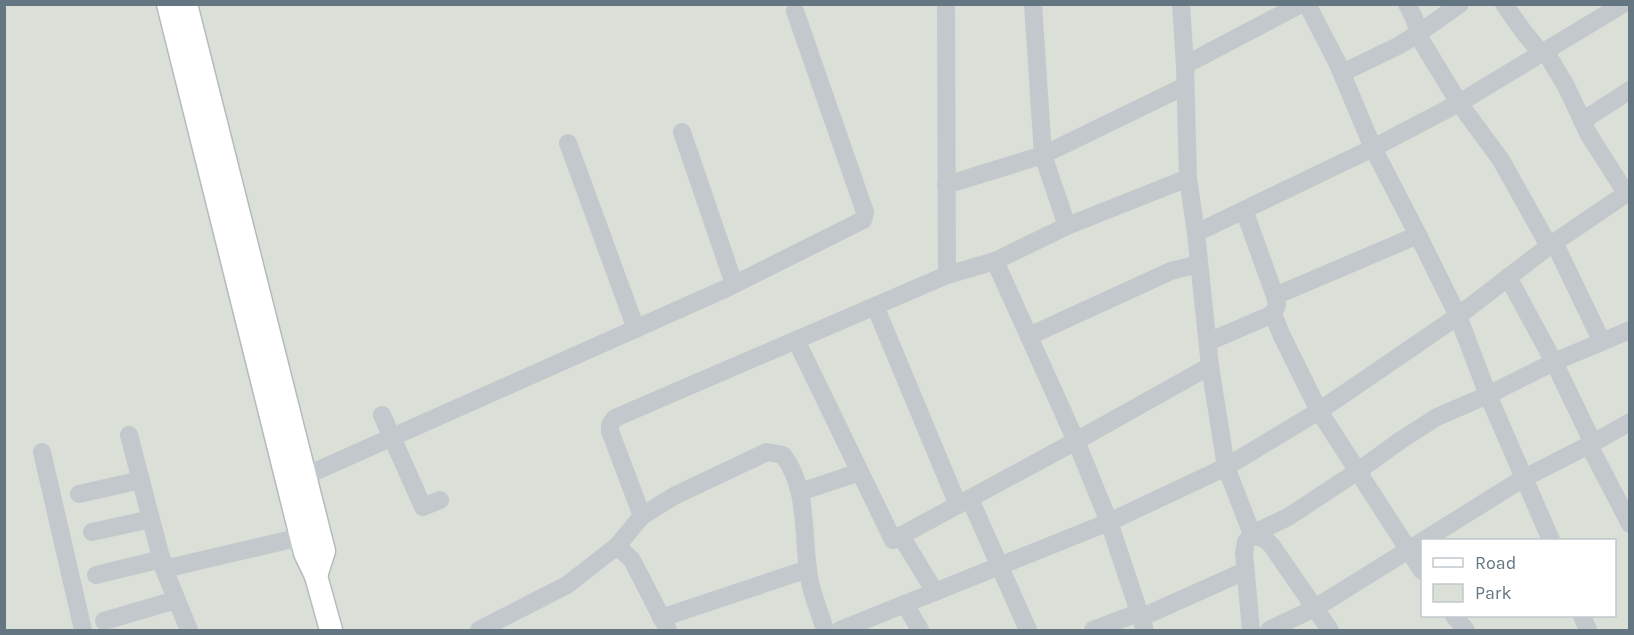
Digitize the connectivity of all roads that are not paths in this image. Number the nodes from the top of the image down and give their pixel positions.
1 (168, 4) edge
2 (186, 4) edge
3 (946, 4) edge
4 (1033, 4) edge
5 (1181, 4) edge
6 (1301, 4) edge
7 (1307, 4) edge
8 (1407, 4) edge
9 (1460, 4) edge
10 (1504, 4) edge
11 (1623, 4) edge
12 (795, 11) dead end
13 (1419, 33) junction
14 (1543, 52) junction
15 (1185, 65) junction
16 (1342, 73) junction
17 (1185, 86) junction
18 (1629, 90) edge
19 (1459, 104) junction
20 (1582, 121) junction
21 (682, 132) dead end
22 (568, 144) dead end
23 (1373, 148) junction
24 (1043, 155) junction
25 (1188, 178) junction
26 (946, 185) junction
27 (1628, 192) edge
28 (1244, 210) junction
29 (1066, 226) junction
30 (1196, 233) junction
31 (1418, 235) junction
32 (1552, 244) junction
33 (995, 261) junction
34 (1199, 264) junction
35 (947, 275) junction
36 (1508, 277) junction
37 (734, 284) junction
38 (1274, 305) junction
39 (874, 306) junction
40 (1458, 316) junction
41 (636, 329) junction
42 (1629, 330) edge
43 (1029, 336) junction
44 (796, 340) junction
45 (1208, 342) junction
46 (1602, 342) junction
47 (1554, 362) junction
48 (1210, 366) junction
49 (1488, 395) junction
50 (1318, 411) junction
51 (382, 415) dead end
52 (1629, 422) edge
53 (129, 435) dead end
54 (392, 437) junction
55 (1076, 441) junction
56 (1591, 444) junction
57 (42, 452) dead end
58 (1226, 466) junction
59 (1358, 471) junction
60 (860, 472) junction
61 (305, 476) junction
62 (1524, 478) junction
63 (141, 480) junction
64 (800, 492) junction
65 (79, 494) dead end
66 (440, 500) dead end
67 (964, 502) junction
68 (642, 516) junction
69 (151, 519) junction
70 (1109, 522) junction
71 (1629, 524) edge
72 (92, 532) dead end
73 (1252, 534) junction
74 (901, 536) junction
75 (301, 537) junction
76 (1423, 539) edge
77 (1551, 539) edge
78 (1421, 541) edge
79 (617, 546) junction
80 (1407, 549) junction
81 (163, 564) junction
82 (1000, 566) junction
83 (808, 569) junction
84 (1421, 570) edge
85 (1245, 571) junction
86 (96, 575) dead end
87 (316, 576) junction
88 (935, 592) junction
89 (176, 600) junction
90 (905, 604) junction
91 (1315, 608) junction
92 (1456, 617) edge
93 (1141, 620) edge
94 (104, 621) dead end
95 (664, 624) edge
96 (83, 630) edge
97 (189, 630) edge
98 (331, 630) edge
99 (479, 630) edge
100 (825, 630) edge
101 (840, 630) edge
102 (920, 630) edge
103 (1028, 630) edge
104 (1093, 630) edge
105 (1251, 630) edge
106 (1269, 630) edge
107 (1330, 630) edge
108 (1466, 630) edge

1 - 75 main road
2 - 61 main road
3 - 26 street
4 - 24 street
5 - 15 street
6 - 15 street
7 - 16 street
8 - 13 street
9 - 13 street
10 - 14 street
11 - 14 street
12 - 37 street
13 - 16 street
13 - 19 street
14 - 19 street
14 - 20 street
15 - 17 street
16 - 23 street
17 - 24 street
17 - 25 street
18 - 20 street
19 - 23 street
19 - 32 street
20 - 27 street
21 - 37 street
22 - 41 street
23 - 28 street
23 - 31 street
24 - 26 street
24 - 29 street
25 - 29 street
25 - 30 street
26 - 35 street
27 - 32 street
28 - 30 street
28 - 38 street
29 - 33 street
30 - 34 street
31 - 38 street
31 - 40 street
32 - 36 street
32 - 46 street
33 - 35 street
33 - 43 street
34 - 43 street
34 - 45 street
35 - 39 street
36 - 40 street
36 - 47 street
37 - 41 street
38 - 45 street
38 - 50 street
39 - 44 street
39 - 67 street
40 - 49 street
40 - 50 street
41 - 54 street
42 - 46 street
43 - 55 street
44 - 60 street
44 - 68 street
45 - 48 street
46 - 47 street
47 - 49 street
47 - 56 street
48 - 55 street
48 - 58 street
49 - 59 street
49 - 62 street
50 - 58 street
50 - 59 street
51 - 54 street
52 - 56 street
53 - 63 street
54 - 61 street
54 - 66 street
55 - 67 street
55 - 70 street
56 - 62 street
56 - 71 street
57 - 96 street
58 - 70 street
58 - 73 street
59 - 73 street
59 - 80 street
60 - 64 street
60 - 74 street
61 - 87 main road
62 - 76 street
62 - 77 street
63 - 65 street
63 - 69 street
64 - 68 street
64 - 83 street
67 - 74 street
67 - 82 street
68 - 79 street
69 - 72 street
69 - 81 street
70 - 82 street
70 - 93 street
73 - 85 street
73 - 91 street
74 - 88 street
75 - 81 street
75 - 87 main road
78 - 80 street
79 - 95 street
79 - 99 street
80 - 84 street
80 - 91 street
81 - 86 street
81 - 89 street
82 - 88 street
82 - 103 street
83 - 95 street
83 - 100 street
85 - 93 street
85 - 105 street
87 - 98 main road
88 - 90 street
89 - 94 street
89 - 97 street
90 - 101 street
90 - 102 street
91 - 106 street
91 - 107 street
92 - 108 street
93 - 104 street

